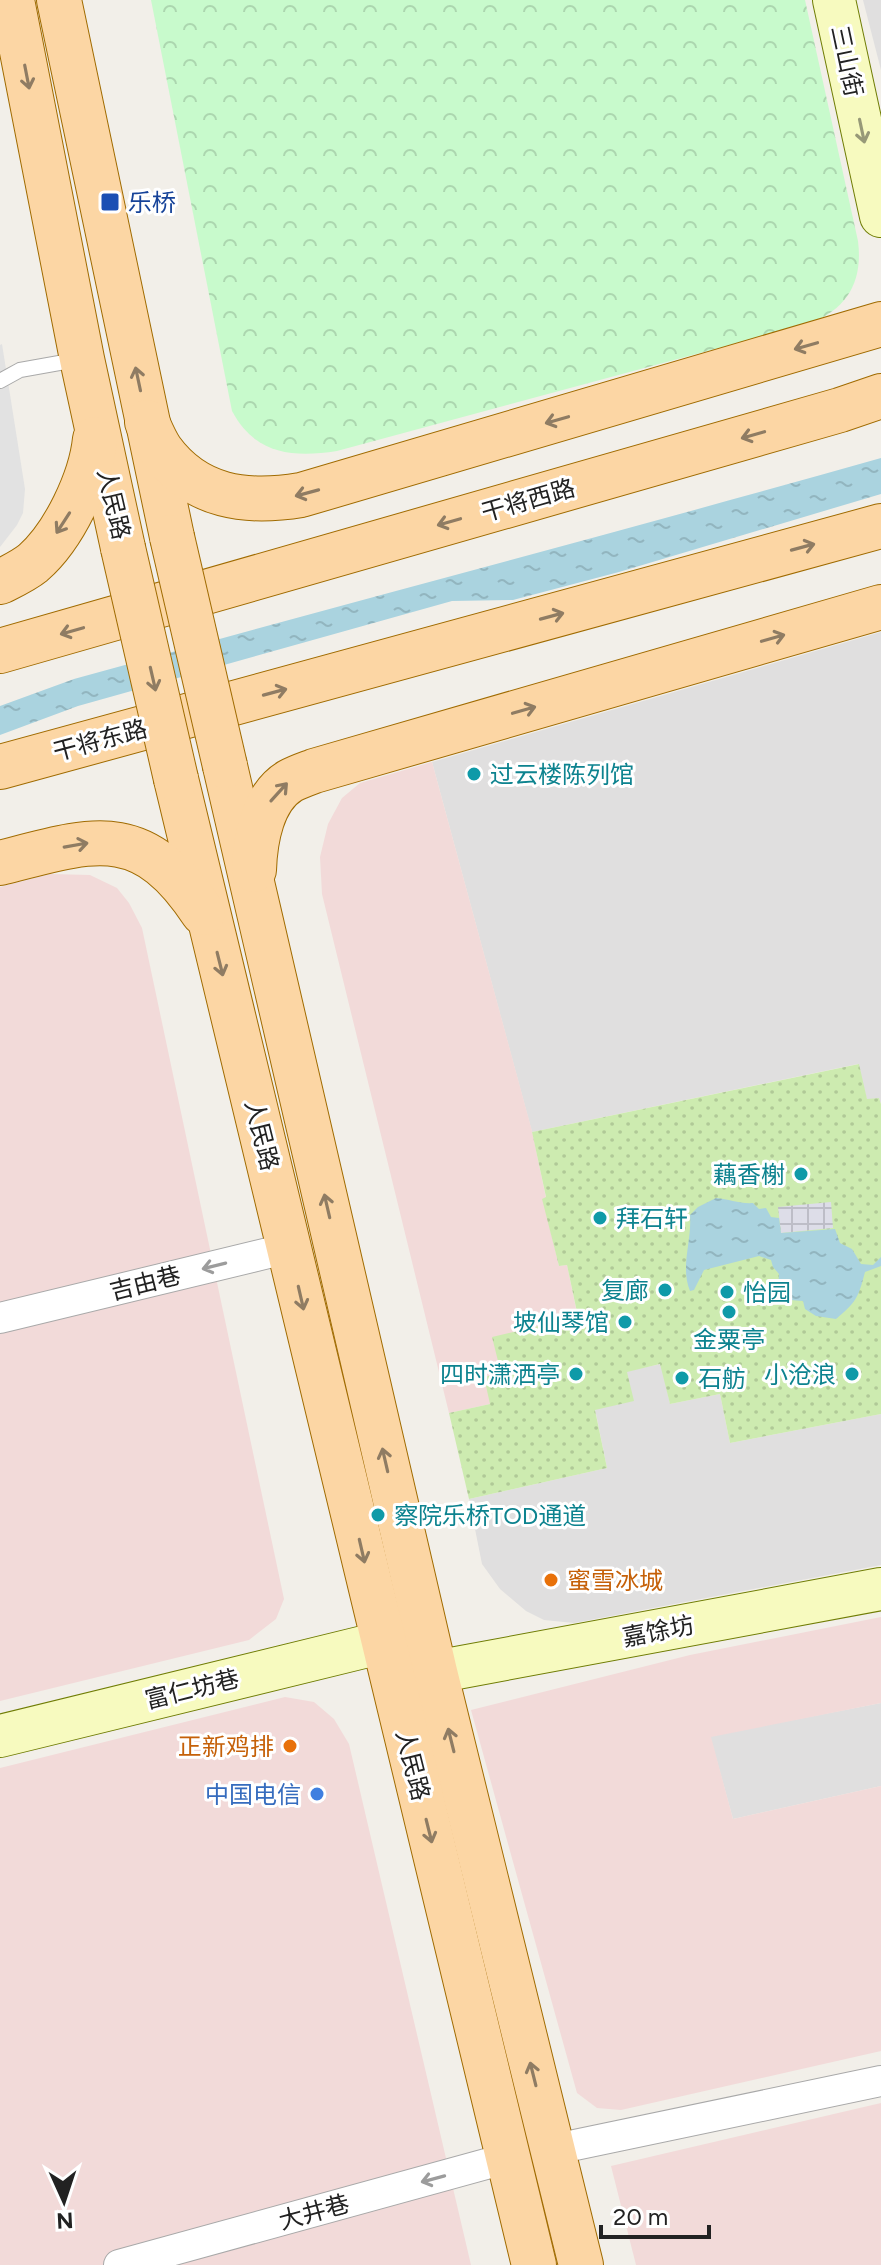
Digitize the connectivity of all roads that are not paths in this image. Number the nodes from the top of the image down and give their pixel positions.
1 (12, 0) edge
2 (59, 0) edge
3 (834, 0) edge
4 (881, 216) edge
5 (881, 324) edge
6 (82, 359) junction
7 (0, 381) edge
8 (881, 396) edge
9 (147, 422) junction
10 (97, 424) junction
11 (881, 526) edge
12 (0, 582) edge
13 (881, 607) edge
14 (0, 651) edge
15 (0, 767) edge
16 (0, 863) edge
17 (254, 892) junction
18 (209, 922) junction
19 (289, 1248) junction
20 (0, 1318) edge
21 (881, 1589) edge
22 (384, 1642) junction
23 (435, 1672) junction
24 (0, 1736) edge
25 (881, 2081) edge
26 (551, 2150) junction
27 (508, 2158) junction
28 (119, 2265) edge
29 (534, 2265) edge
30 (581, 2265) edge

1 -> 6 main road, 人民路
9 -> 2 main road, 人民路
3 -> 4 street, 三山街
5 -> 9 main road
6 - 7 lane
6 - 10 main road, 人民路
8 -> 14 main road, 干将西路
9 - 17 main road, 人民路, bridge
10 -> 12 main road
10 -> 18 main road, 人民路, bridge
15 -> 11 main road, 干将东路
17 -> 13 main road
16 -> 18 main road
23 -> 17 main road, 人民路
18 -> 19 main road, 人民路
19 -> 20 street, 吉由巷
19 -> 22 main road, 人民路
21 - 23 street, 嘉馀坊
22 - 24 street, 富仁坊巷
22 -> 27 main road, 人民路
26 -> 23 main road, 人民路
25 - 26 street
26 - 30 main road, 人民路
27 -> 28 street, 大井巷
27 - 29 main road, 人民路

